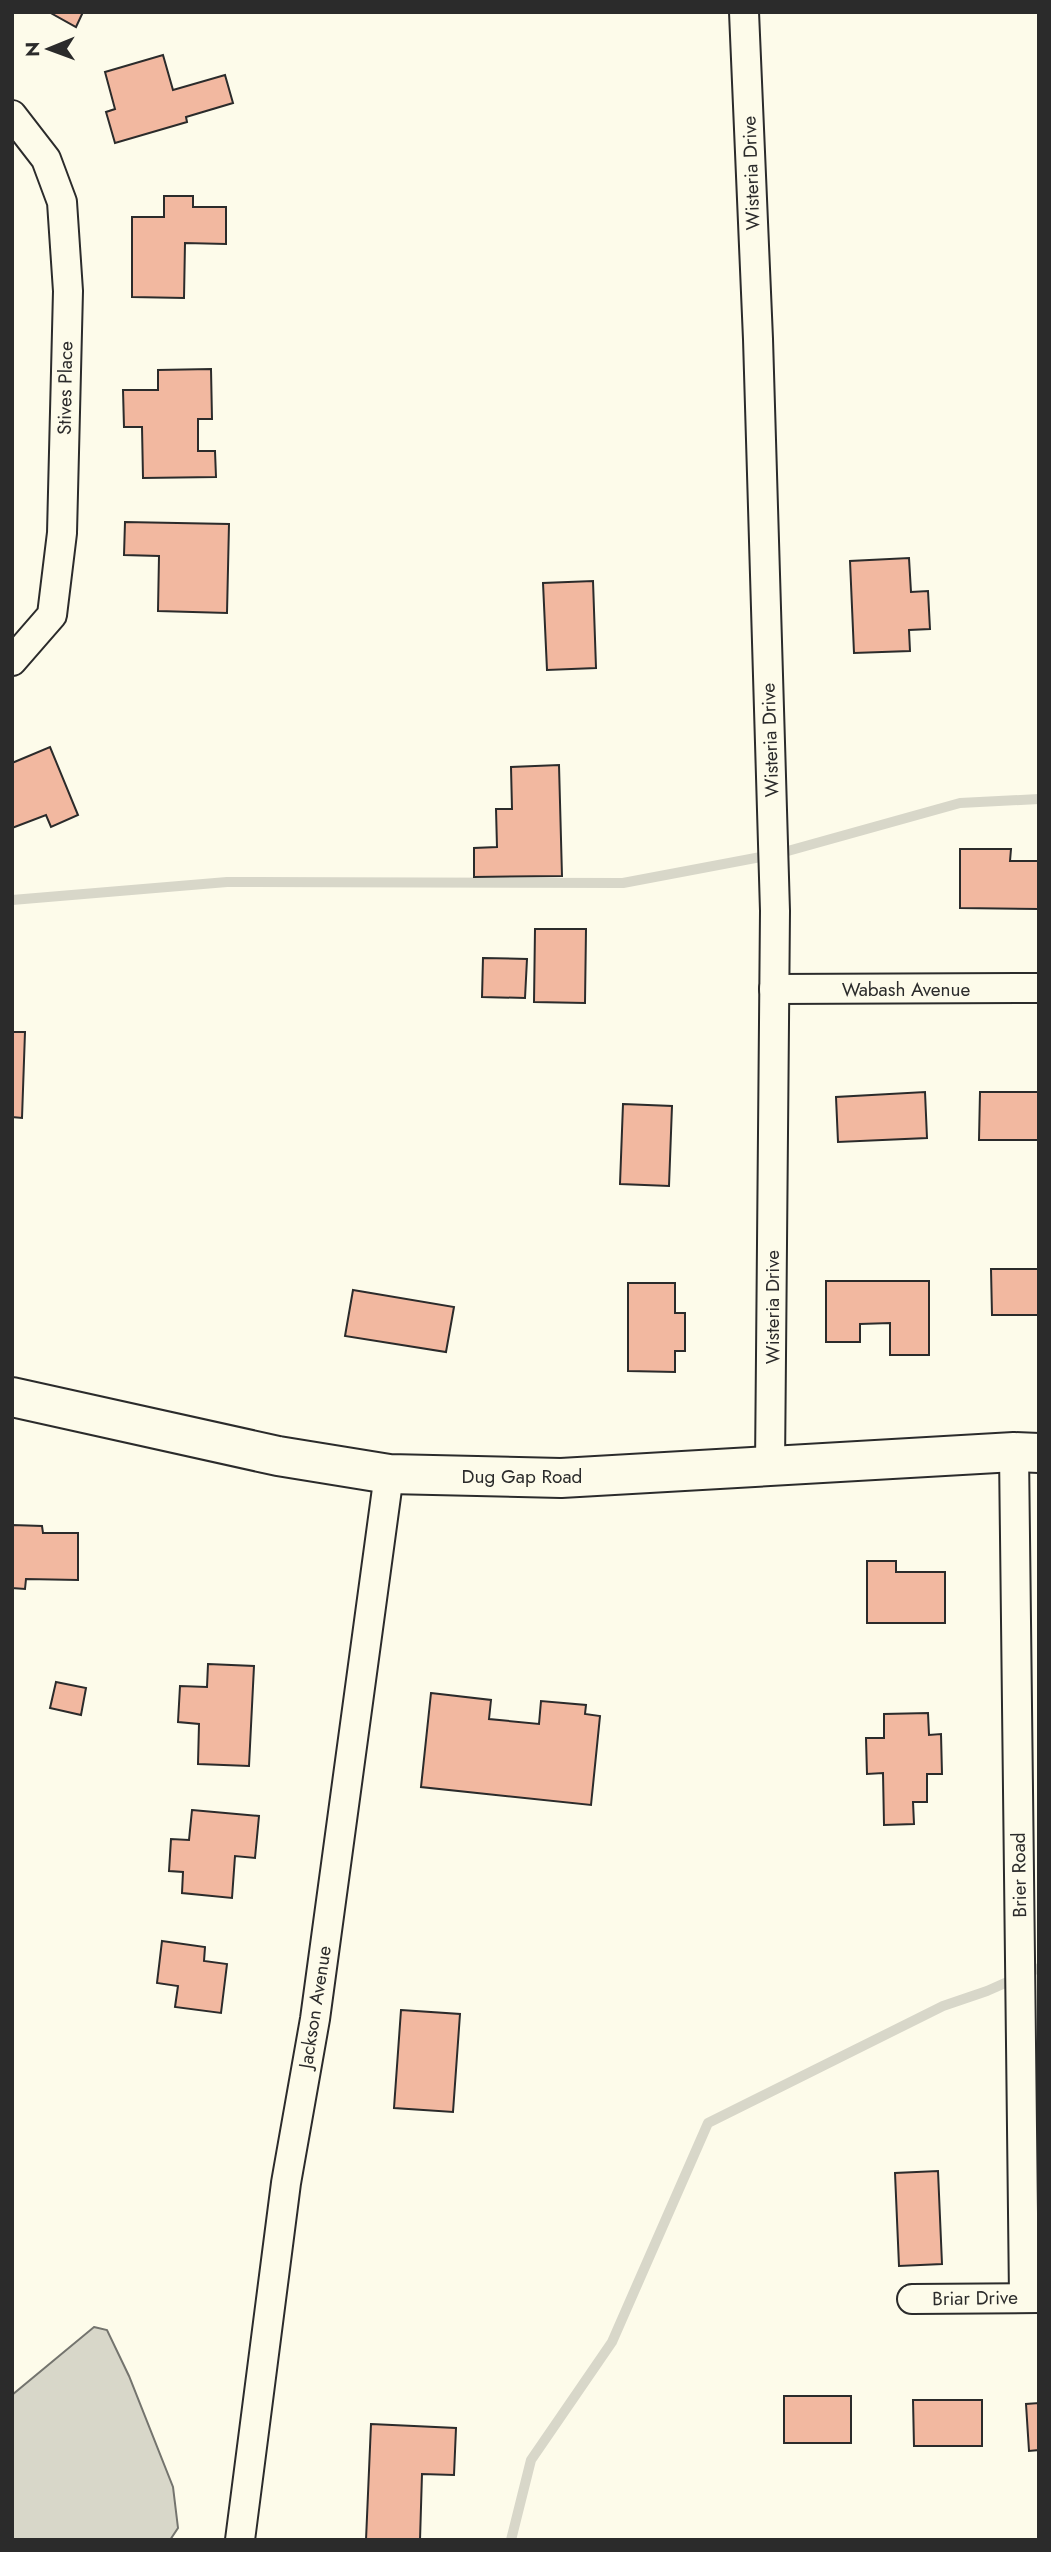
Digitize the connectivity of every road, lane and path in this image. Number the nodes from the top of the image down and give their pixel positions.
1 (744, 12) edge
2 (12, 115) edge
3 (12, 661) edge
4 (1039, 988) edge
5 (774, 989) junction
6 (12, 1397) edge
7 (1026, 1453) edge
8 (771, 1467) junction
9 (389, 1474) junction
10 (1031, 2298) edge
11 (912, 2299) dead end
12 (240, 2540) edge

1 - 5 street, Wisteria Drive
2 - 3 street, Stives Place
4 - 5 street, Wabash Avenue
5 - 8 street, Wisteria Drive
6 - 9 street, Dug Gap Road
7 - 8 street, Dug Gap Road
7 - 10 street, Brier Road
8 - 9 street, Dug Gap Road
9 - 12 street, Jackson Avenue
10 - 11 street, Briar Drive

